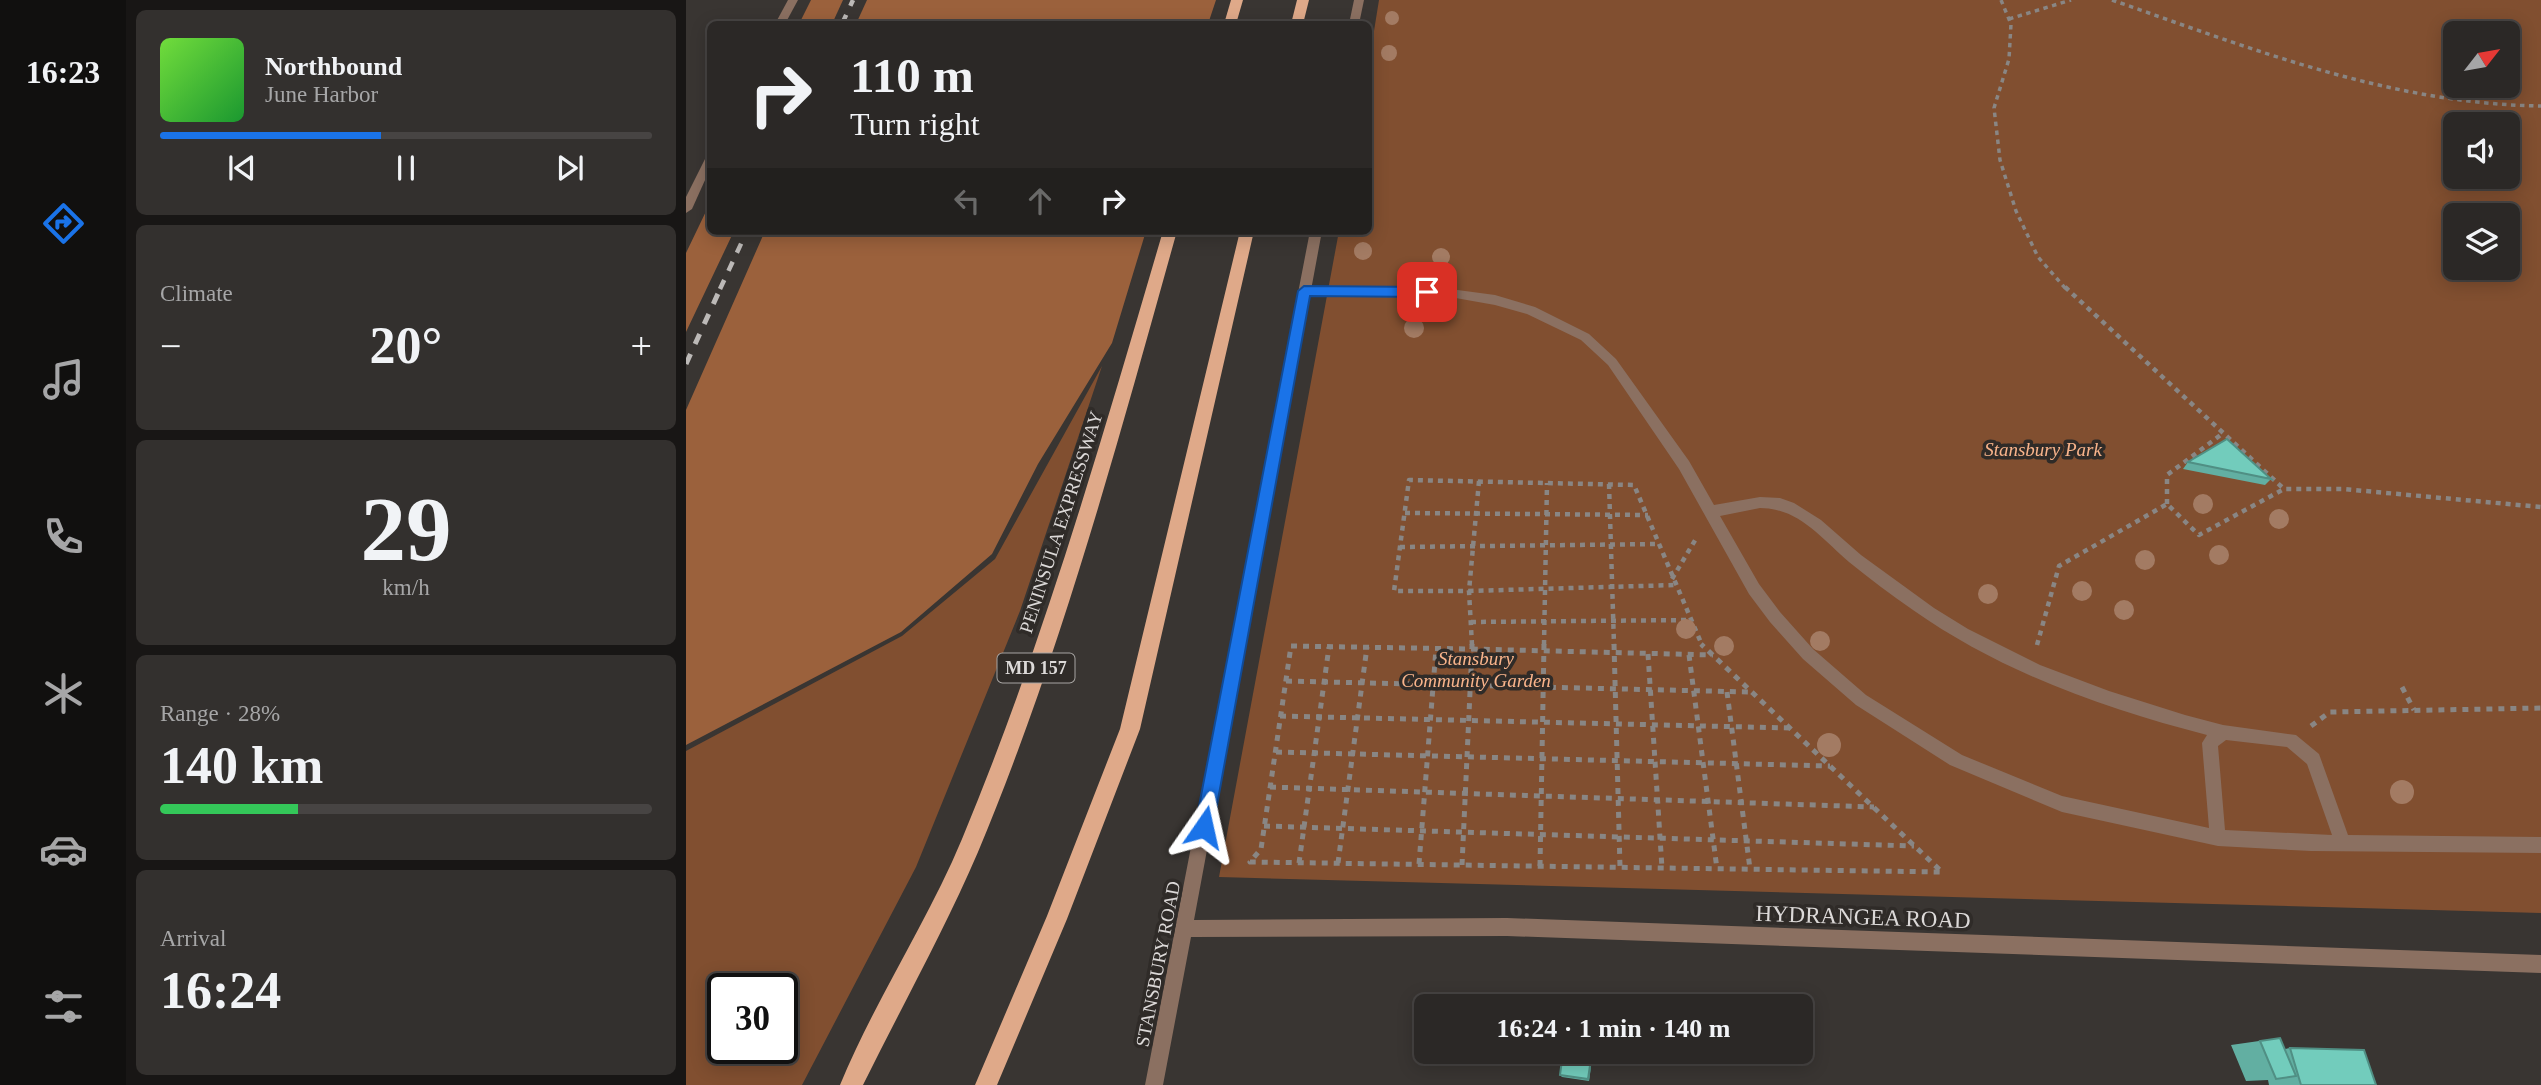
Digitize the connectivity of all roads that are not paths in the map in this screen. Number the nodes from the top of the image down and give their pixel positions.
1 (793, 0) edge
2 (1237, 0) edge
3 (1303, 0) edge
4 (1359, 0) edge
5 (782, 21) edge
6 (1231, 21) edge
7 (1298, 21) edge
8 (1355, 21) edge
9 (707, 165) edge
10 (686, 209) edge
11 (1169, 235) edge
12 (1246, 235) edge
13 (1315, 235) edge
14 (1304, 291) junction
15 (1711, 512) junction
16 (2223, 732) junction
17 (2218, 838) junction
18 (2343, 843) junction
19 (2541, 845) edge
20 (1184, 929) junction
21 (2541, 964) edge
22 (851, 1085) edge
23 (985, 1085) edge
24 (1154, 1085) edge

1 - 5 street
2 - 6 main road
3 - 7 main road
4 - 8 street
9 - 10 street
11 - 22 main road, PENINSULA EXPRESSWAY / MD 157
12 - 23 main road
13 - 14 street, STANSBURY ROAD
14 - 15 street
14 - 20 street, STANSBURY ROAD
15 - 16 street
15 - 17 street
16 - 17 street
16 - 18 street
17 - 18 street
18 - 19 street
20 - 21 street, HYDRANGEA ROAD
20 - 24 street, STANSBURY ROAD

